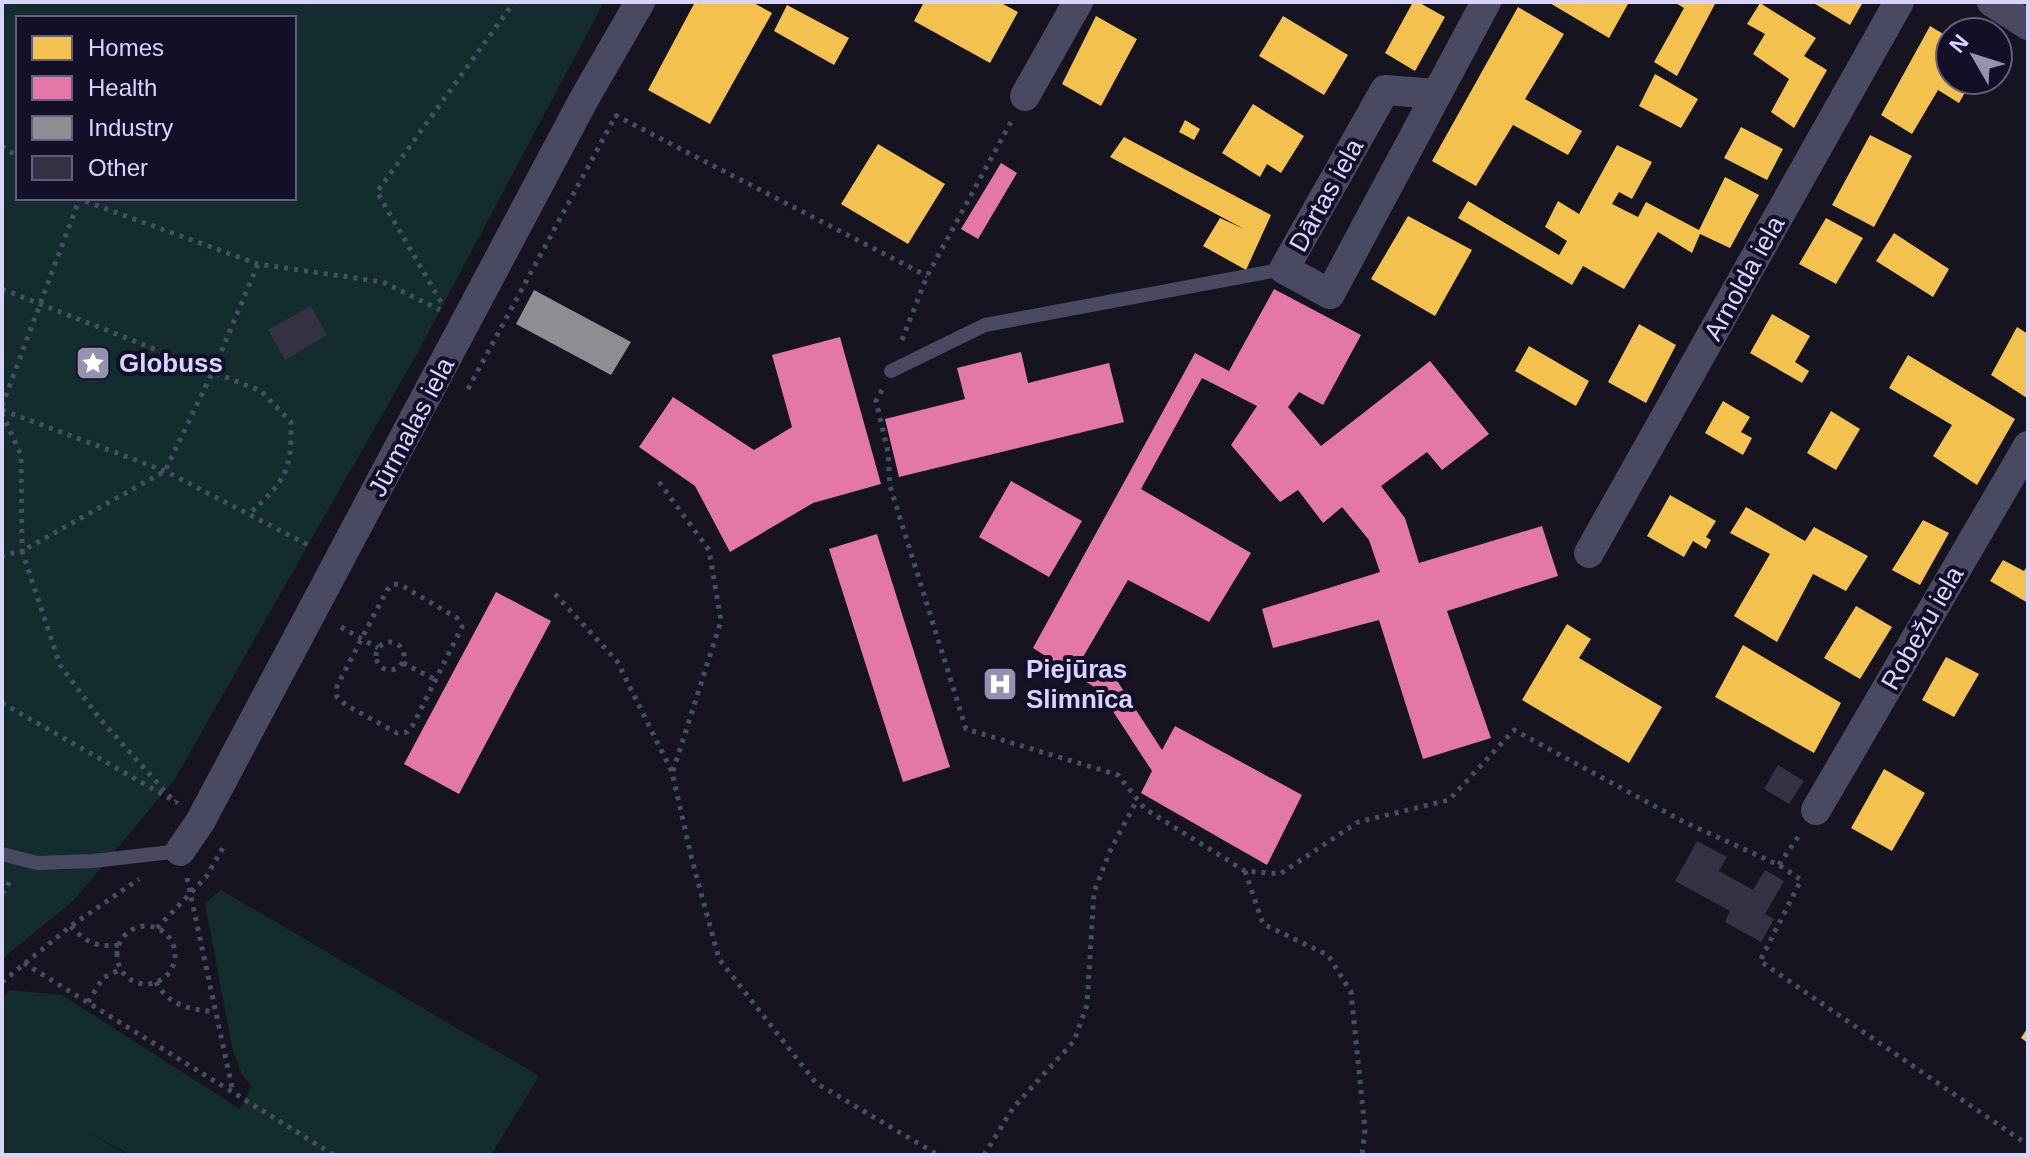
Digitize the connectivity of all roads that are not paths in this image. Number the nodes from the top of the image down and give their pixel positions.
1 (640, 2) edge
2 (1078, 2) edge
3 (1486, 2) edge
4 (1899, 2) edge
5 (1992, 2) edge
6 (2028, 25) edge
7 (1437, 94) junction
8 (1025, 96) road end
9 (1284, 269) junction
10 (891, 371) road end
11 (2028, 446) edge
12 (1589, 553) dead end
13 (1816, 810) dead end
14 (180, 851) joint
15 (2, 854) edge

1 - 14 street, Jūrmalas iela
2 - 8 street
3 - 7 street, Dārtas iela
4 - 12 street, Arnolda iela
5 - 6 street
7 - 9 street, Dārtas iela
7 - 9 street, Dārtas iela
9 - 10 lane
11 - 13 street, Robežu iela
14 - 15 lane

